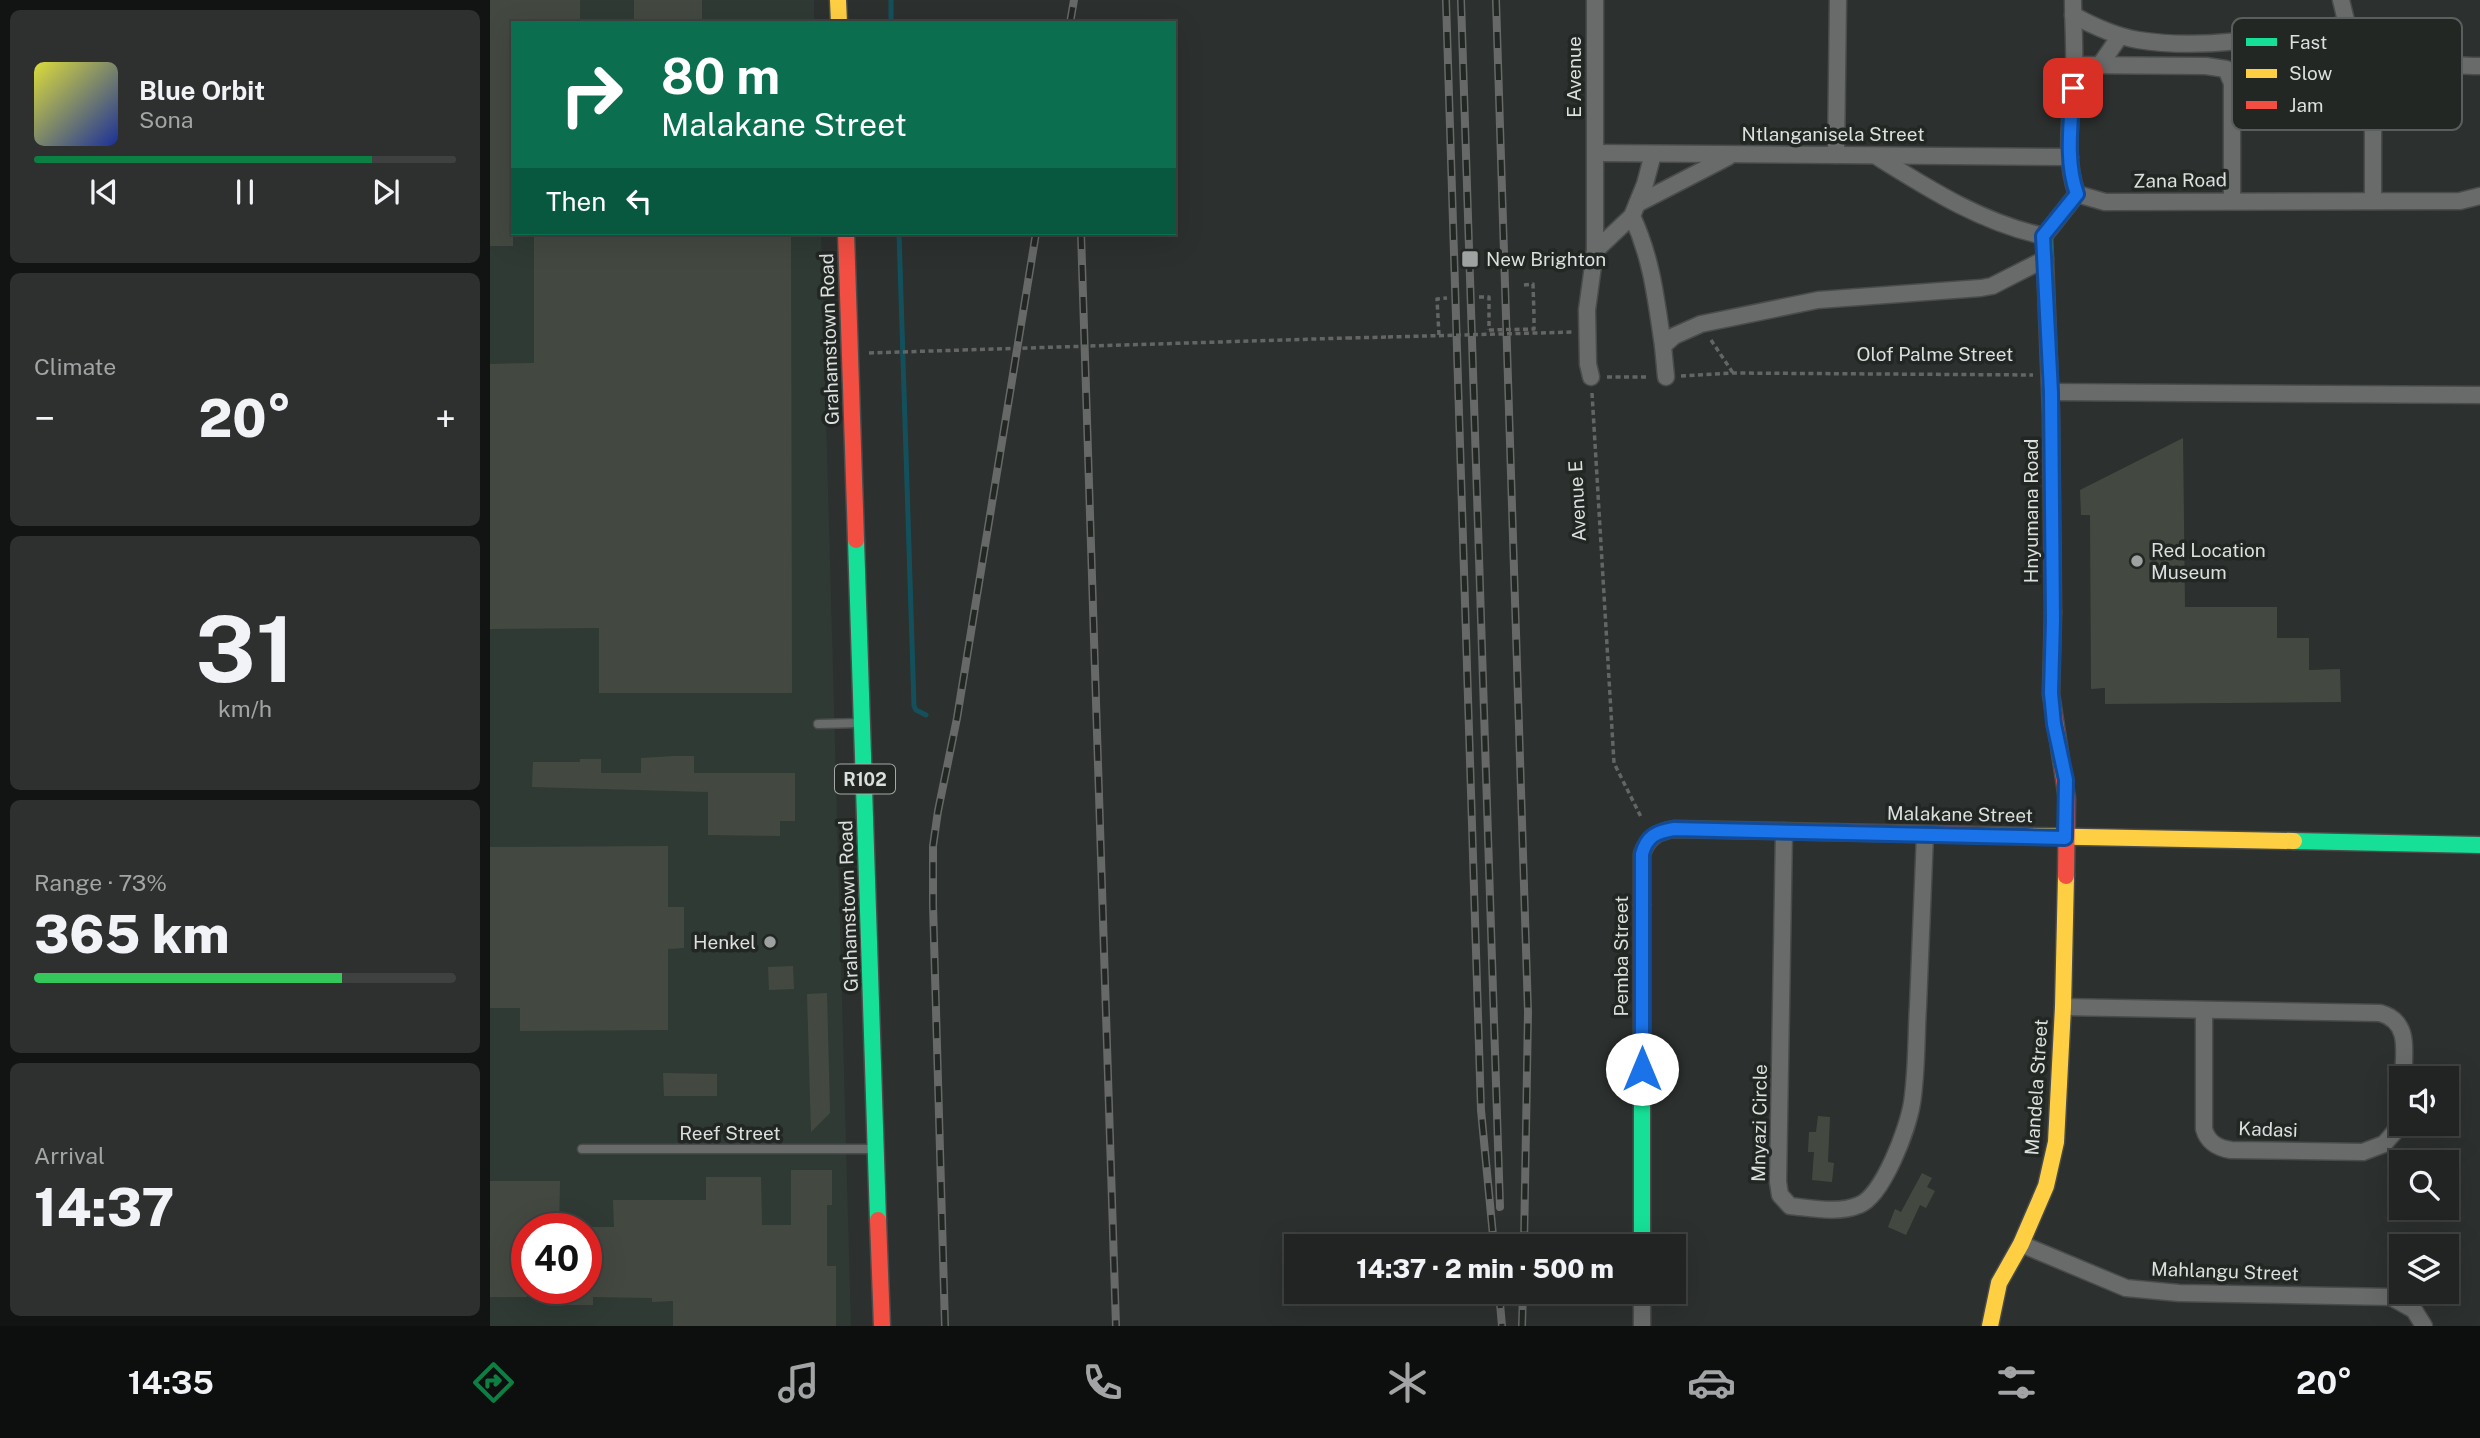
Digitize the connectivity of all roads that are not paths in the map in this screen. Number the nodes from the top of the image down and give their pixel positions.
1 (838, 0) edge
2 (1595, 0) edge
3 (1838, 0) edge
4 (2341, 0) edge
5 (2073, 7) edge
6 (2345, 18) edge
7 (839, 21) edge
8 (2120, 36) junction
9 (2232, 41) edge
10 (2074, 65) junction
11 (2100, 65) junction
12 (2462, 66) edge
13 (2480, 66) edge
14 (2373, 130) edge
15 (1595, 153) junction
16 (1653, 154) junction
17 (1836, 155) junction
18 (1874, 155) junction
19 (1730, 156) junction
20 (2070, 157) junction
21 (2077, 194) junction
22 (2480, 196) edge
23 (2373, 199) junction
24 (2232, 200) junction
25 (1634, 210) junction
26 (846, 235) edge
27 (2043, 236) junction
28 (1595, 251) junction
29 (2045, 259) junction
30 (1663, 346) junction
31 (1591, 377) road end
32 (1666, 377) road end
33 (2051, 392) junction
34 (2480, 395) edge
35 (863, 723) junction
36 (818, 724) dead end
37 (1784, 831) junction
38 (1655, 834) joint
39 (1925, 835) junction
40 (2065, 838) junction
41 (2480, 845) edge
42 (2063, 1007) junction
43 (2204, 1011) junction
44 (2404, 1066) edge
45 (2391, 1136) edge
46 (582, 1149) dead end
47 (877, 1149) junction
48 (1642, 1234) edge
49 (2021, 1244) junction
50 (1642, 1304) edge
51 (882, 1326) edge
52 (1642, 1326) edge
53 (1990, 1326) edge
54 (2424, 1326) edge

1 - 7 street
2 - 15 street, E Avenue
3 - 17 street
4 - 6 street
5 - 8 street
5 - 10 street
8 - 9 street
8 - 11 street
10 - 11 street
10 - 20 street
11 - 24 street
12 - 13 street
14 - 23 street
15 - 16 street, Ntlanganisela Street
15 - 28 street
16 - 19 street, Ntlanganisela Street
16 - 25 street
17 - 18 street, Ntlanganisela Street
17 - 19 street, Ntlanganisela Street
18 - 20 street, Ntlanganisela Street
18 - 27 street
19 - 25 street
20 - 21 street
21 - 24 street, Zana Road
21 - 27 street
22 - 23 street, Zana Road
23 - 24 street, Zana Road
25 - 28 street
25 - 30 street
26 - 35 street, Grahamstown Road / R102
27 - 29 street, Hnyumana Road
28 - 31 street
29 - 30 street
29 - 33 street, Hnyumana Road
30 - 32 street
33 - 34 street
33 - 40 street, Hnyumana Road
35 - 36 lane
35 - 47 street, Grahamstown Road / R102
37 - 38 street, Malakane Street
37 - 39 street, Malakane Street
37 - 39 street, Mnyazi Circle
38 - 48 street, Pemba Street
39 - 40 street, Malakane Street
40 - 41 street, Malakane Street
40 - 42 street, Mandela Street
42 - 43 street
42 - 49 street, Mandela Street
43 - 44 street
43 - 45 street, Kadasi
46 - 47 lane, Reef Street
47 - 51 street, Grahamstown Road / R102
49 - 53 street, Mandela Street
49 - 54 street, Mahlangu Street
50 - 52 street

